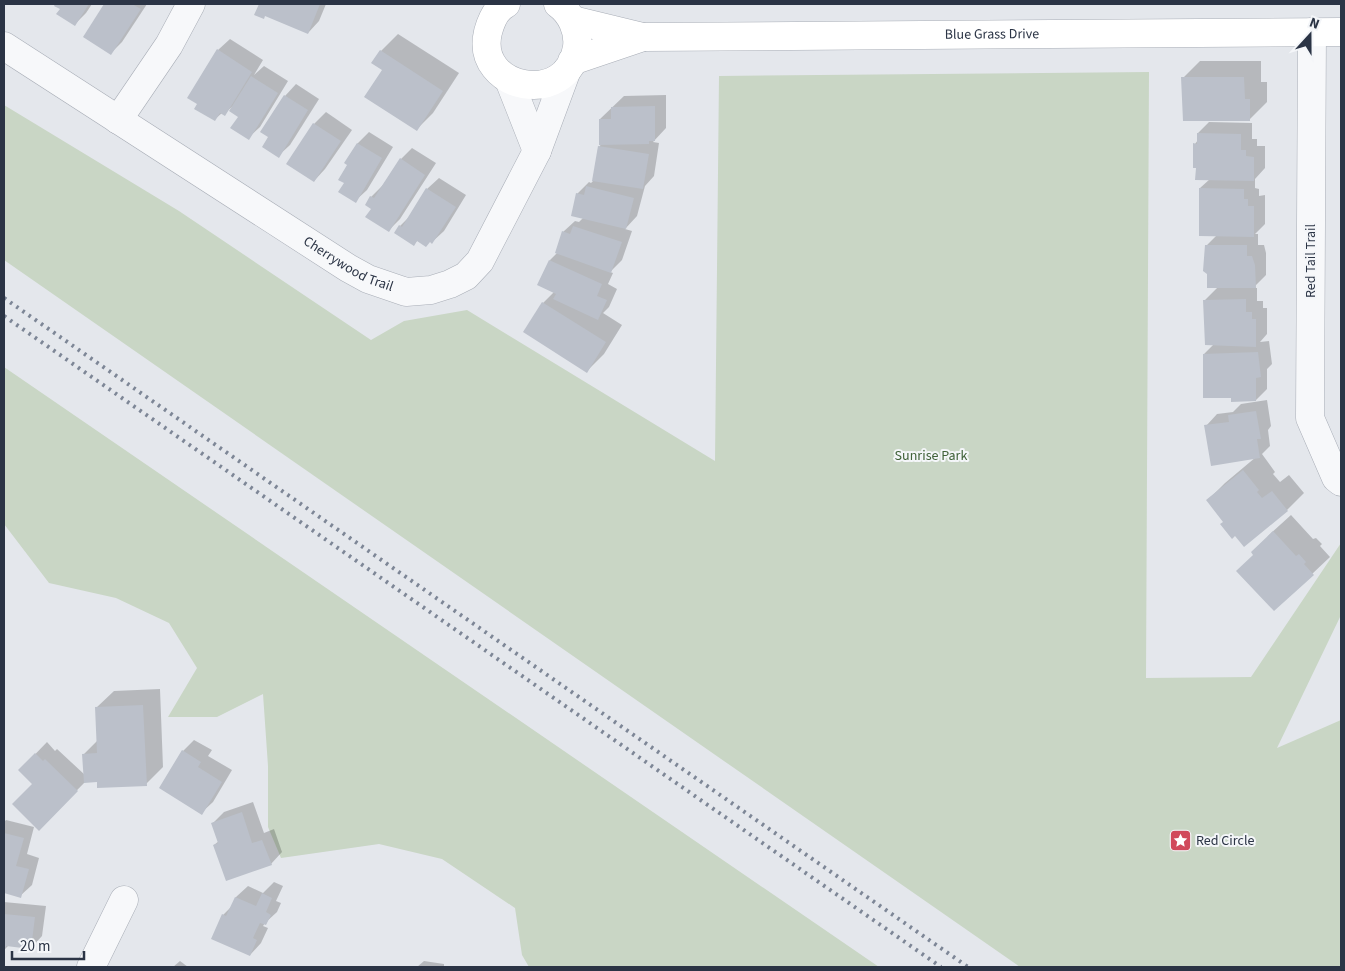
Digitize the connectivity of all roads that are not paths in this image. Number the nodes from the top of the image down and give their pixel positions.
1 (191, 4) edge
2 (506, 4) edge
3 (565, 12) edge
4 (1312, 32) junction
5 (1341, 32) edge
6 (643, 37) junction
7 (4, 46) edge
8 (570, 66) junction
9 (509, 80) junction
10 (118, 120) junction
11 (537, 151) junction
12 (1341, 482) edge
13 (124, 900) dead end
14 (91, 967) edge

1 - 10 street
2 - 9 street
3 - 6 street, Blue Grass Drive
3 - 8 street
4 - 5 street, Blue Grass Drive
4 - 6 street, Blue Grass Drive
4 - 12 street, Red Tail Trail
6 - 8 street, Blue Grass Drive
7 - 10 street, Cherrywood Trail
8 - 9 street, Blue Grass Drive
8 - 11 street, Cherrywood Trail
9 - 11 street
10 - 11 street, Cherrywood Trail
13 - 14 street

